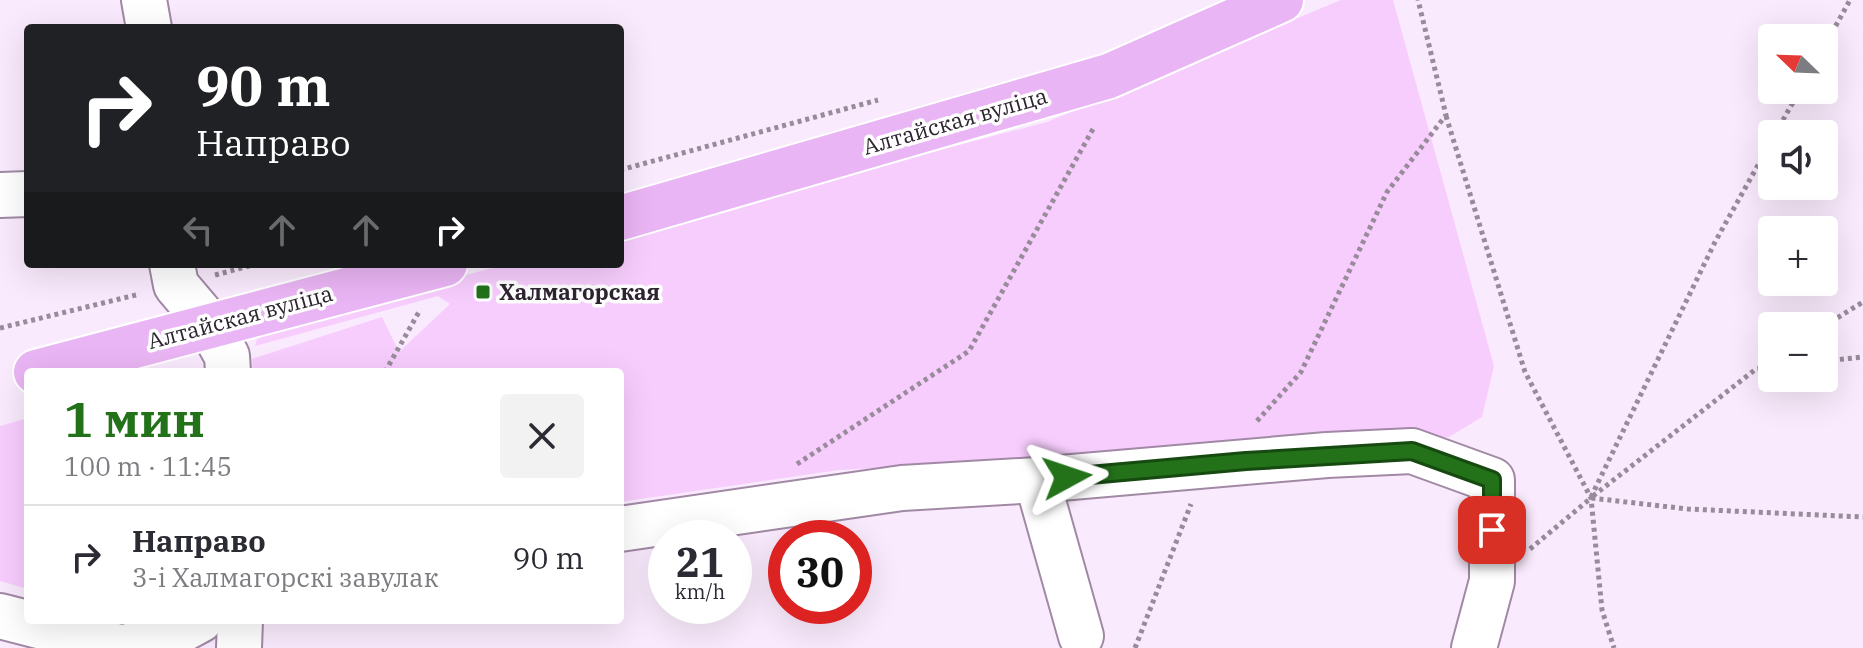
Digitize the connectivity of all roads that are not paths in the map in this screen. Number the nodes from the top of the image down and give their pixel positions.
1 (144, 0) edge
2 (1281, 0) edge
3 (148, 24) edge
4 (24, 194) edge
5 (0, 195) edge
6 (624, 217) edge
7 (429, 268) edge
8 (174, 274) edge
9 (209, 324) junction
10 (50, 368) edge
11 (228, 368) edge
12 (24, 375) edge
13 (0, 382) edge
14 (1037, 480) junction
15 (624, 528) edge
16 (0, 616) edge
17 (24, 622) edge
18 (31, 624) edge
19 (193, 624) edge
20 (240, 624) edge
21 (1081, 636) dead end
22 (124, 648) edge
23 (239, 648) edge
24 (1474, 648) edge

1 - 3 street
2 - 6 main road, Алтайская вуліца
4 - 5 street
7 - 9 main road, Алтайская вуліца
8 - 9 street
9 - 10 main road, Алтайская вуліца
9 - 11 street
12 - 13 main road
14 - 15 street
14 - 21 street
14 - 24 street
16 - 17 street
18 - 22 street
19 - 22 street
20 - 23 street

